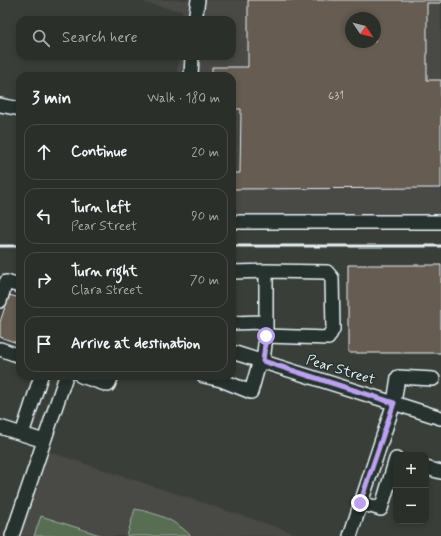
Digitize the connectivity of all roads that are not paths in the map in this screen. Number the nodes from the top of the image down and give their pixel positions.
1 (198, 0) edge
2 (196, 16) edge
3 (192, 60) edge
4 (191, 72) edge
5 (0, 105) edge
6 (16, 108) edge
7 (236, 222) edge
8 (441, 222) edge
9 (269, 271) junction
10 (236, 272) edge
11 (16, 285) edge
12 (0, 301) edge
13 (266, 322) junction
14 (236, 323) edge
15 (266, 336) junction
16 (0, 349) edge
17 (236, 353) edge
18 (16, 355) edge
19 (262, 361) junction
20 (434, 379) dead end
21 (40, 380) edge
22 (65, 380) edge
23 (93, 380) edge
24 (110, 380) edge
25 (221, 380) edge
26 (394, 403) junction
27 (441, 418) edge
28 (0, 427) edge
29 (22, 434) junction
30 (44, 441) junction
31 (393, 469) edge
32 (429, 469) edge
33 (441, 472) edge
34 (360, 503) junction
35 (12, 536) edge
36 (350, 536) edge

1 - 2 street
3 - 4 street
5 - 6 street
7 - 8 street
9 - 10 street
9 - 13 street
9 - 15 street
11 - 12 street
13 - 14 street
13 - 15 street
15 - 19 street
16 - 18 street
17 - 19 street, Pear Street
19 - 25 street
19 - 26 street, Pear Street
20 - 26 street
21 - 29 street
22 - 30 street
23 - 24 street
26 - 27 street, Pear Street
26 - 34 street
28 - 29 street
29 - 30 street
30 - 35 street
31 - 34 street
32 - 33 street
34 - 36 street

